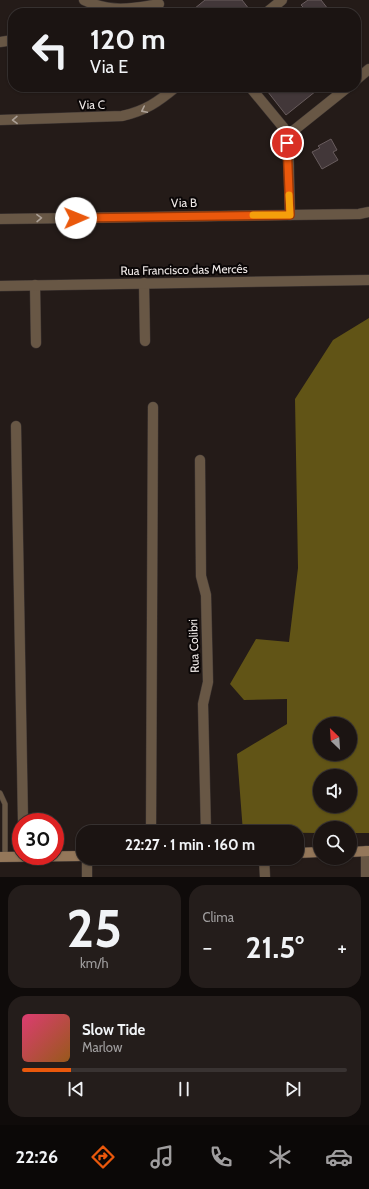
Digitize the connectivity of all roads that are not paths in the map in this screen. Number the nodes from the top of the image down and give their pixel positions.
1 (84, 0) edge
2 (282, 0) edge
3 (162, 2) edge
4 (108, 8) edge
5 (139, 8) edge
6 (151, 8) edge
7 (272, 8) edge
8 (369, 69) edge
9 (361, 76) edge
10 (169, 92) edge
11 (254, 92) edge
12 (342, 92) edge
13 (0, 120) edge
14 (288, 135) junction
15 (369, 212) edge
16 (290, 215) junction
17 (0, 219) edge
18 (369, 280) edge
19 (144, 284) junction
20 (35, 285) junction
21 (0, 286) edge
22 (145, 341) dead end
23 (36, 343) dead end
24 (153, 408) dead end
25 (16, 426) dead end
26 (200, 460) dead end
27 (0, 793) edge
28 (23, 813) edge
29 (151, 825) edge
30 (206, 825) edge
31 (367, 851) edge
32 (357, 852) edge
33 (64, 856) edge
34 (76, 856) edge
35 (3, 857) edge
36 (87, 865) edge
37 (264, 865) edge
38 (87, 877) edge
39 (265, 877) edge
40 (366, 877) edge

1 - 4 street
2 - 7 street
3 - 5 street
3 - 6 street
8 - 9 street
10 -> 13 street, Via C
11 - 14 street
12 - 14 street
14 - 16 street
15 - 16 street, Via B
17 -> 16 street, Via B
18 - 19 street, Rua Francisco das Mercês
19 - 20 street, Rua Francisco das Mercês
19 - 22 street
20 - 21 street, Rua Francisco das Mercês
20 - 23 street
24 - 29 street
25 - 28 street
26 - 30 street, Rua Colibri
27 - 35 lane
31 - 32 street
31 - 40 street
33 - 34 street
36 - 38 street
37 - 39 street

